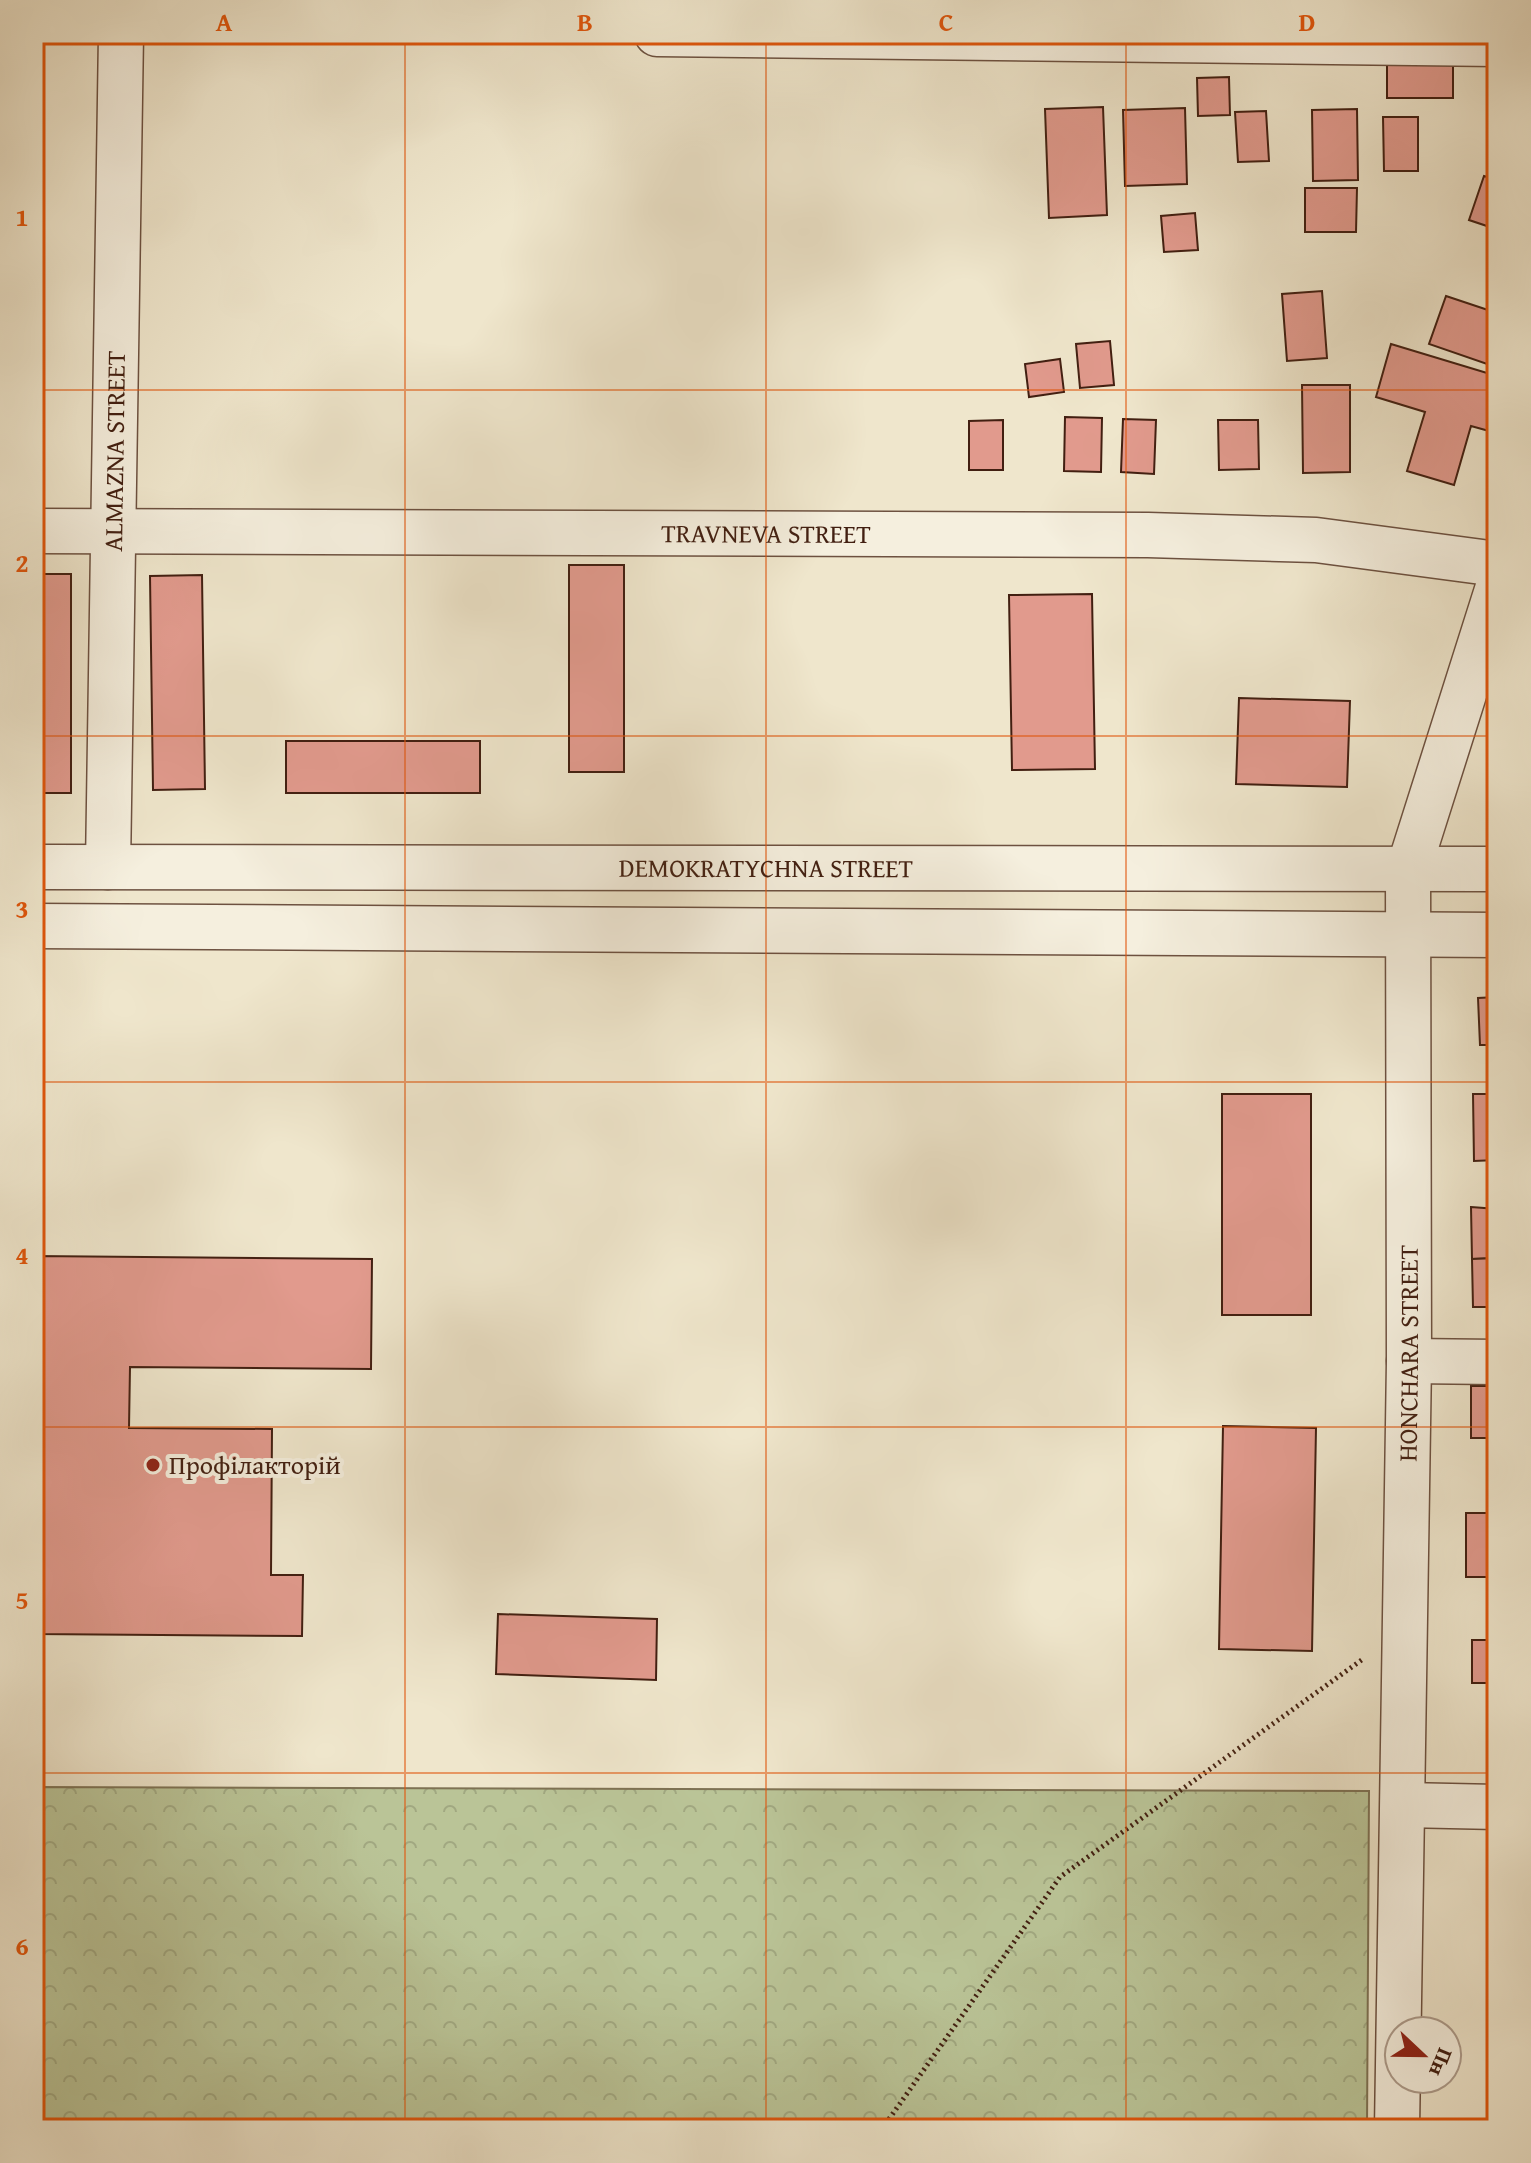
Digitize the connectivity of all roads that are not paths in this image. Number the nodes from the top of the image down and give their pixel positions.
1 (121, 34) edge
2 (657, 34) edge
3 (1497, 44) edge
4 (34, 531) edge
5 (113, 532) junction
6 (1497, 564) edge
7 (1497, 590) edge
8 (34, 867) edge
9 (108, 867) junction
10 (1497, 869) edge
11 (1408, 871) junction
12 (34, 926) edge
13 (1406, 935) junction
14 (1497, 935) edge
15 (1409, 1361) junction
16 (1497, 1362) edge
17 (1404, 1805) junction
18 (1497, 1807) edge
19 (1397, 2129) edge

1 - 5 street, ALMAZNA STREET
2 - 3 street
4 - 5 street, TRAVNEVA STREET
5 - 6 street, TRAVNEVA STREET
5 - 9 street, ALMAZNA STREET
7 - 11 street, HONCHARA STREET
8 - 9 street, DEMOKRATYCHNA STREET
9 - 11 street, DEMOKRATYCHNA STREET
10 - 11 street, DEMOKRATYCHNA STREET
11 - 13 street, HONCHARA STREET
12 - 13 street
13 - 14 street
13 - 15 street, HONCHARA STREET
15 - 16 street
15 - 17 street, HONCHARA STREET
17 - 18 street
17 - 19 street, HONCHARA STREET

